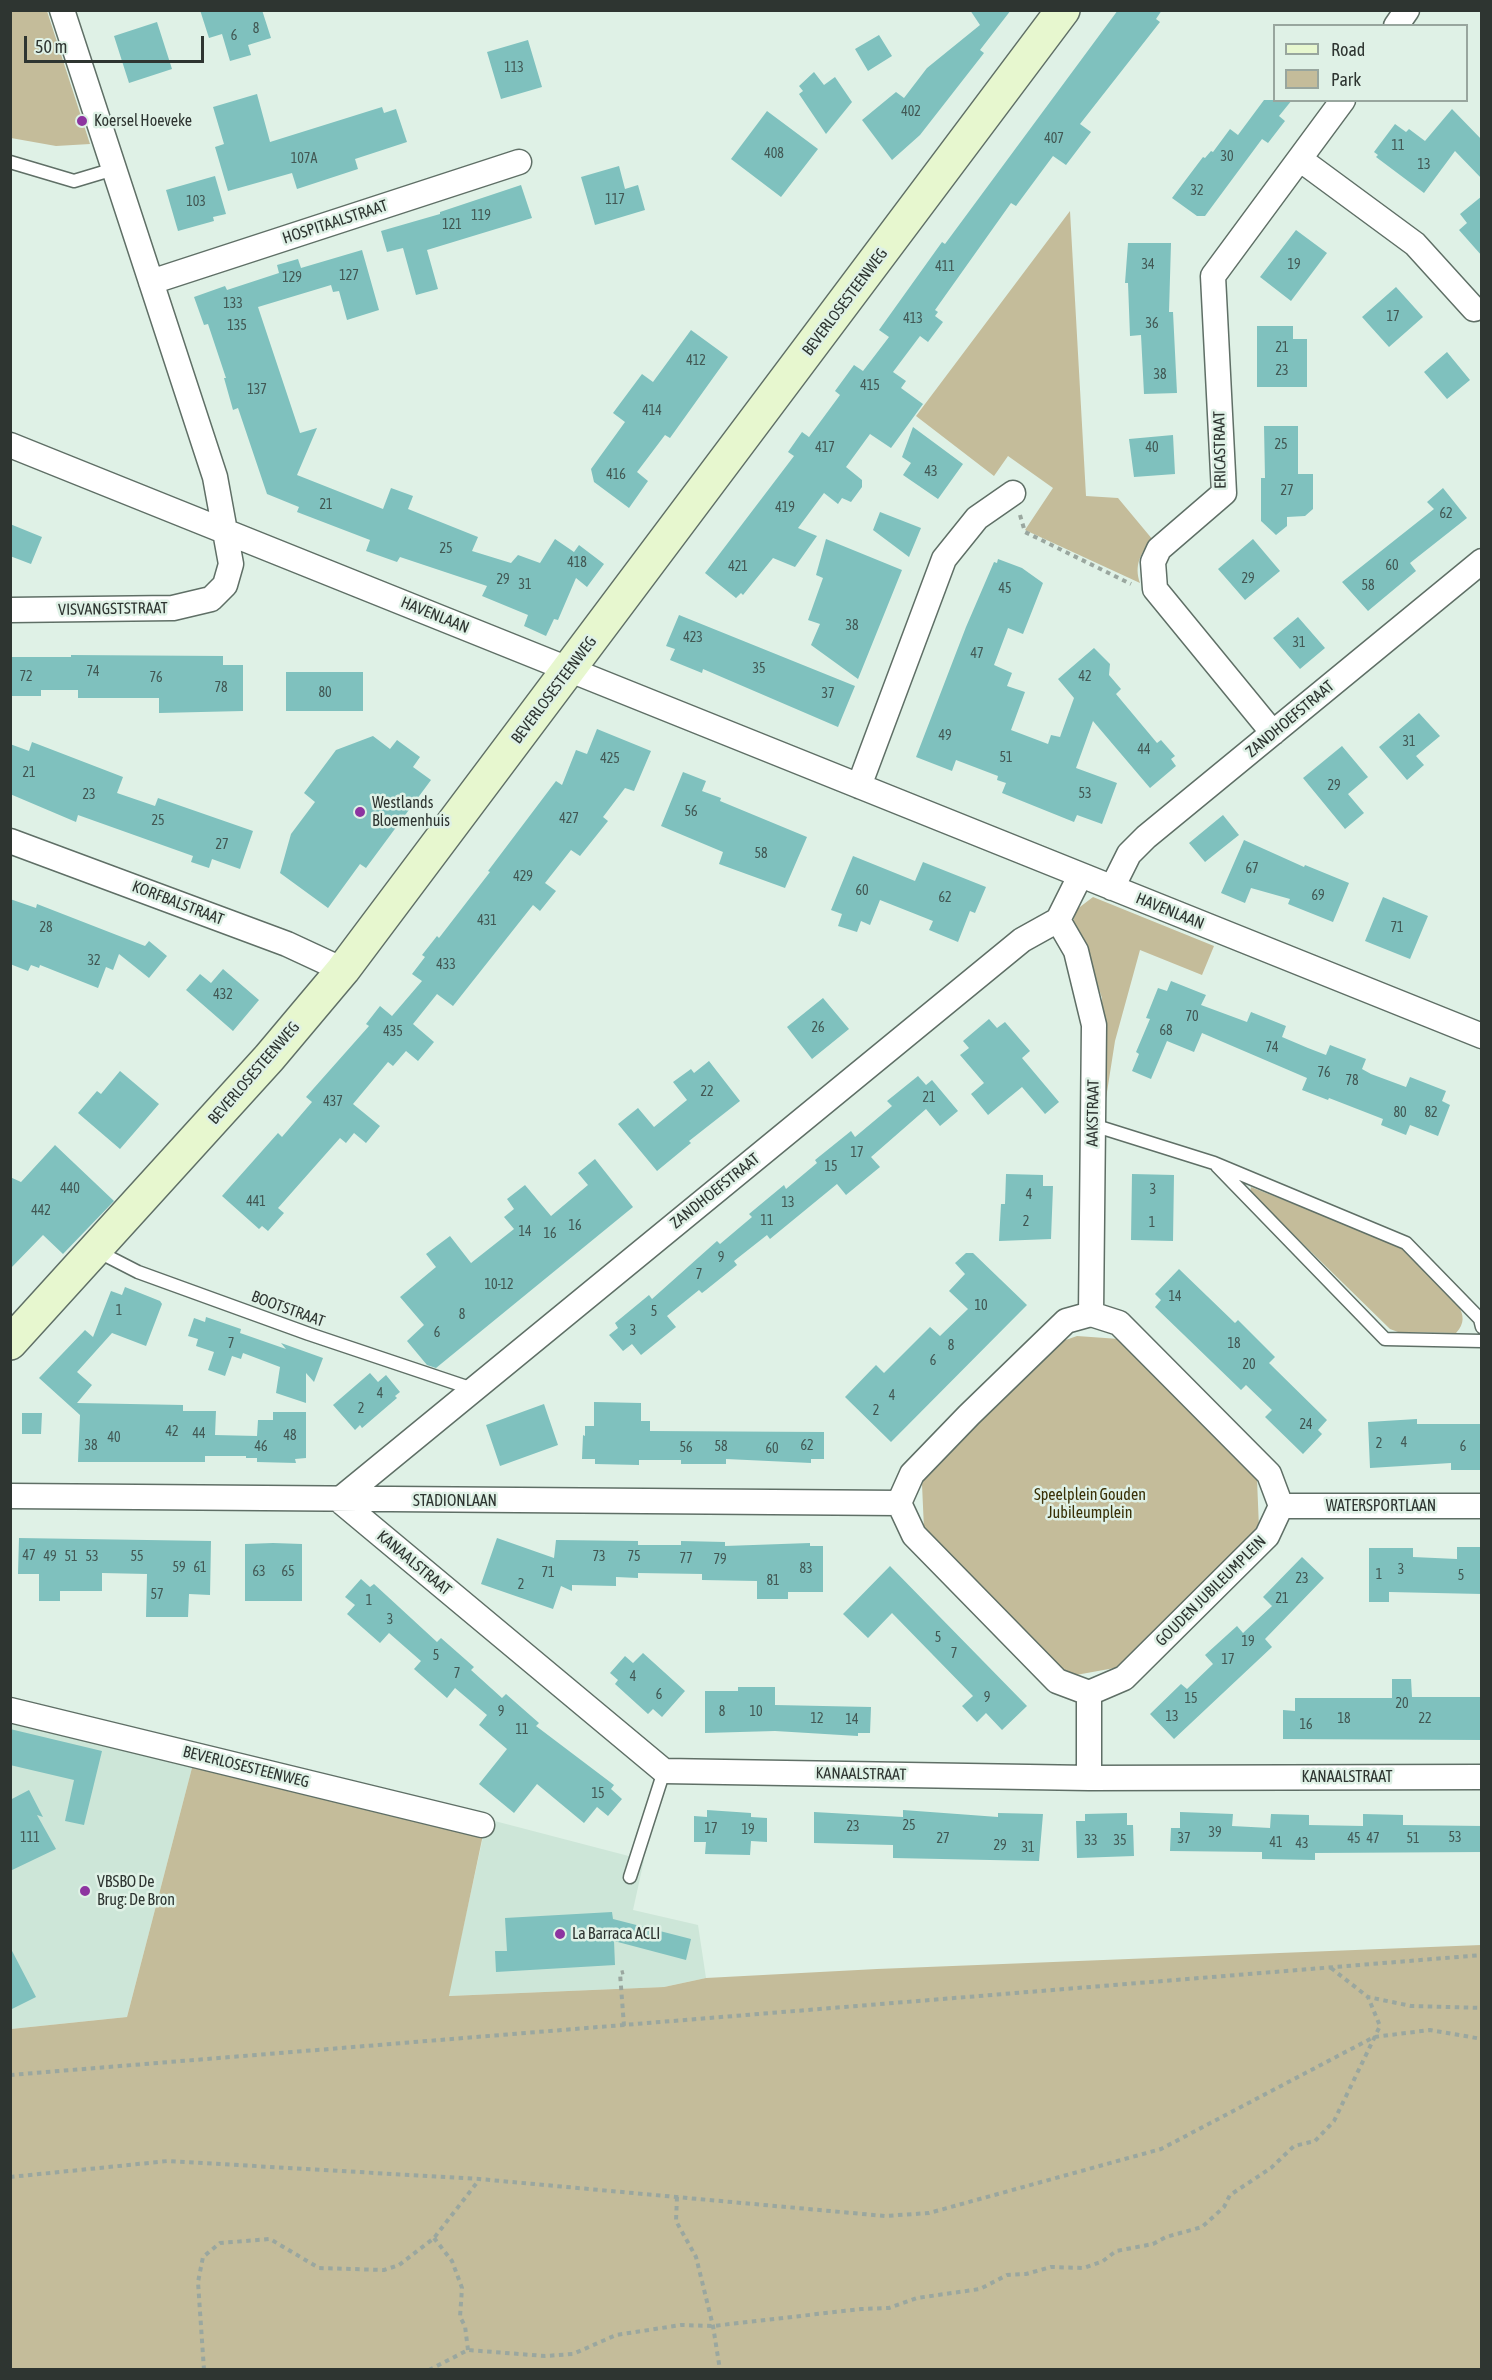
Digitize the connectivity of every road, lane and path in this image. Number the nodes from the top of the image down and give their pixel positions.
1 (62, 10) edge
2 (1063, 10) edge
3 (1407, 10) edge
4 (1397, 24) edge
5 (1342, 102) edge
6 (1301, 160) junction
7 (10, 162) edge
8 (519, 162) dead end
9 (114, 169) junction
10 (151, 282) junction
11 (1472, 311) edge
12 (10, 445) edge
13 (1013, 493) joint
14 (224, 530) junction
15 (1482, 561) edge
16 (1155, 589) junction
17 (10, 610) edge
18 (571, 668) junction
19 (1273, 733) junction
20 (859, 786) junction
21 (10, 841) edge
22 (1080, 876) junction
23 (1112, 888) junction
24 (1058, 920) junction
25 (343, 970) junction
26 (1482, 1036) edge
27 (1093, 1125) junction
28 (1214, 1162) junction
29 (96, 1251) junction
30 (1091, 1314) junction
31 (1482, 1327) edge
32 (1482, 1341) edge
33 (10, 1343) edge
34 (473, 1389) junction
35 (10, 1496) edge
36 (339, 1500) junction
37 (899, 1503) junction
38 (1281, 1506) junction
39 (1482, 1506) edge
40 (1089, 1693) junction
41 (10, 1710) edge
42 (664, 1771) junction
43 (1482, 1777) edge
44 (1089, 1778) junction
45 (482, 1825) dead end
46 (630, 1877) dead end
47 (1482, 1955) edge
48 (1331, 1967) junction
49 (624, 1972) dead end
50 (1368, 1997) junction
51 (1482, 2008) edge
52 (624, 2026) junction
53 (1374, 2037) junction
54 (1482, 2039) edge
55 (10, 2076) edge
56 (10, 2177) edge
57 (479, 2179) junction
58 (677, 2197) junction
59 (434, 2238) junction
60 (713, 2326) junction
61 (468, 2350) junction
62 (204, 2370) edge
63 (429, 2370) edge
64 (720, 2370) edge

1 - 9 street
2 - 18 street, BEVERLOSESTEENWEG
3 - 4 street
5 - 6 street, ERICASTRAAT
6 - 11 street
6 - 16 street, ERICASTRAAT
7 - 9 lane
8 - 10 street, HOSPITAALSTRAAT
9 - 10 street
10 - 14 street
12 - 14 street, HAVENLAAN
13 - 16 path
13 - 20 street
14 - 17 street, VISVANGSTSTRAAT
14 - 18 street, HAVENLAAN
15 - 19 street, ZANDHOEFSTRAAT
16 - 19 street
18 - 20 street, HAVENLAAN
18 - 25 street, BEVERLOSESTEENWEG
19 - 23 street, ZANDHOEFSTRAAT
20 - 22 street, HAVENLAAN
21 - 25 street, KORFBALSTRAAT
22 - 23 street, HAVENLAAN
22 - 24 street
23 - 26 street, HAVENLAAN
24 - 27 street, AAKSTRAAT
24 - 34 street, ZANDHOEFSTRAAT
25 - 29 street, BEVERLOSESTEENWEG
27 - 28 lane
27 - 30 street, AAKSTRAAT
28 - 31 lane
28 - 32 lane
29 - 33 street, BEVERLOSESTEENWEG
29 - 34 lane, BOOTSTRAAT
30 - 37 street
30 - 38 street
34 - 36 street, ZANDHOEFSTRAAT
35 - 36 street, STADIONLAAN
36 - 37 street, STADIONLAAN
36 - 42 street, KANAALSTRAAT
37 - 40 street
38 - 39 street, WATERSPORTLAAN
38 - 40 street, GOUDEN JUBILEUMPLEIN
40 - 44 street
41 - 45 street, BEVERLOSESTEENWEG
42 - 44 street, KANAALSTRAAT
42 - 46 lane
43 - 44 street, KANAALSTRAAT
47 - 48 path
48 - 50 path
48 - 52 path
49 - 52 path
50 - 51 path
50 - 53 path
52 - 55 path
53 - 54 path
53 - 58 path
53 - 60 path
56 - 57 path
57 - 58 path
57 - 59 path
58 - 60 path
59 - 61 path
59 - 62 path
60 - 61 path
60 - 64 path
61 - 63 path

